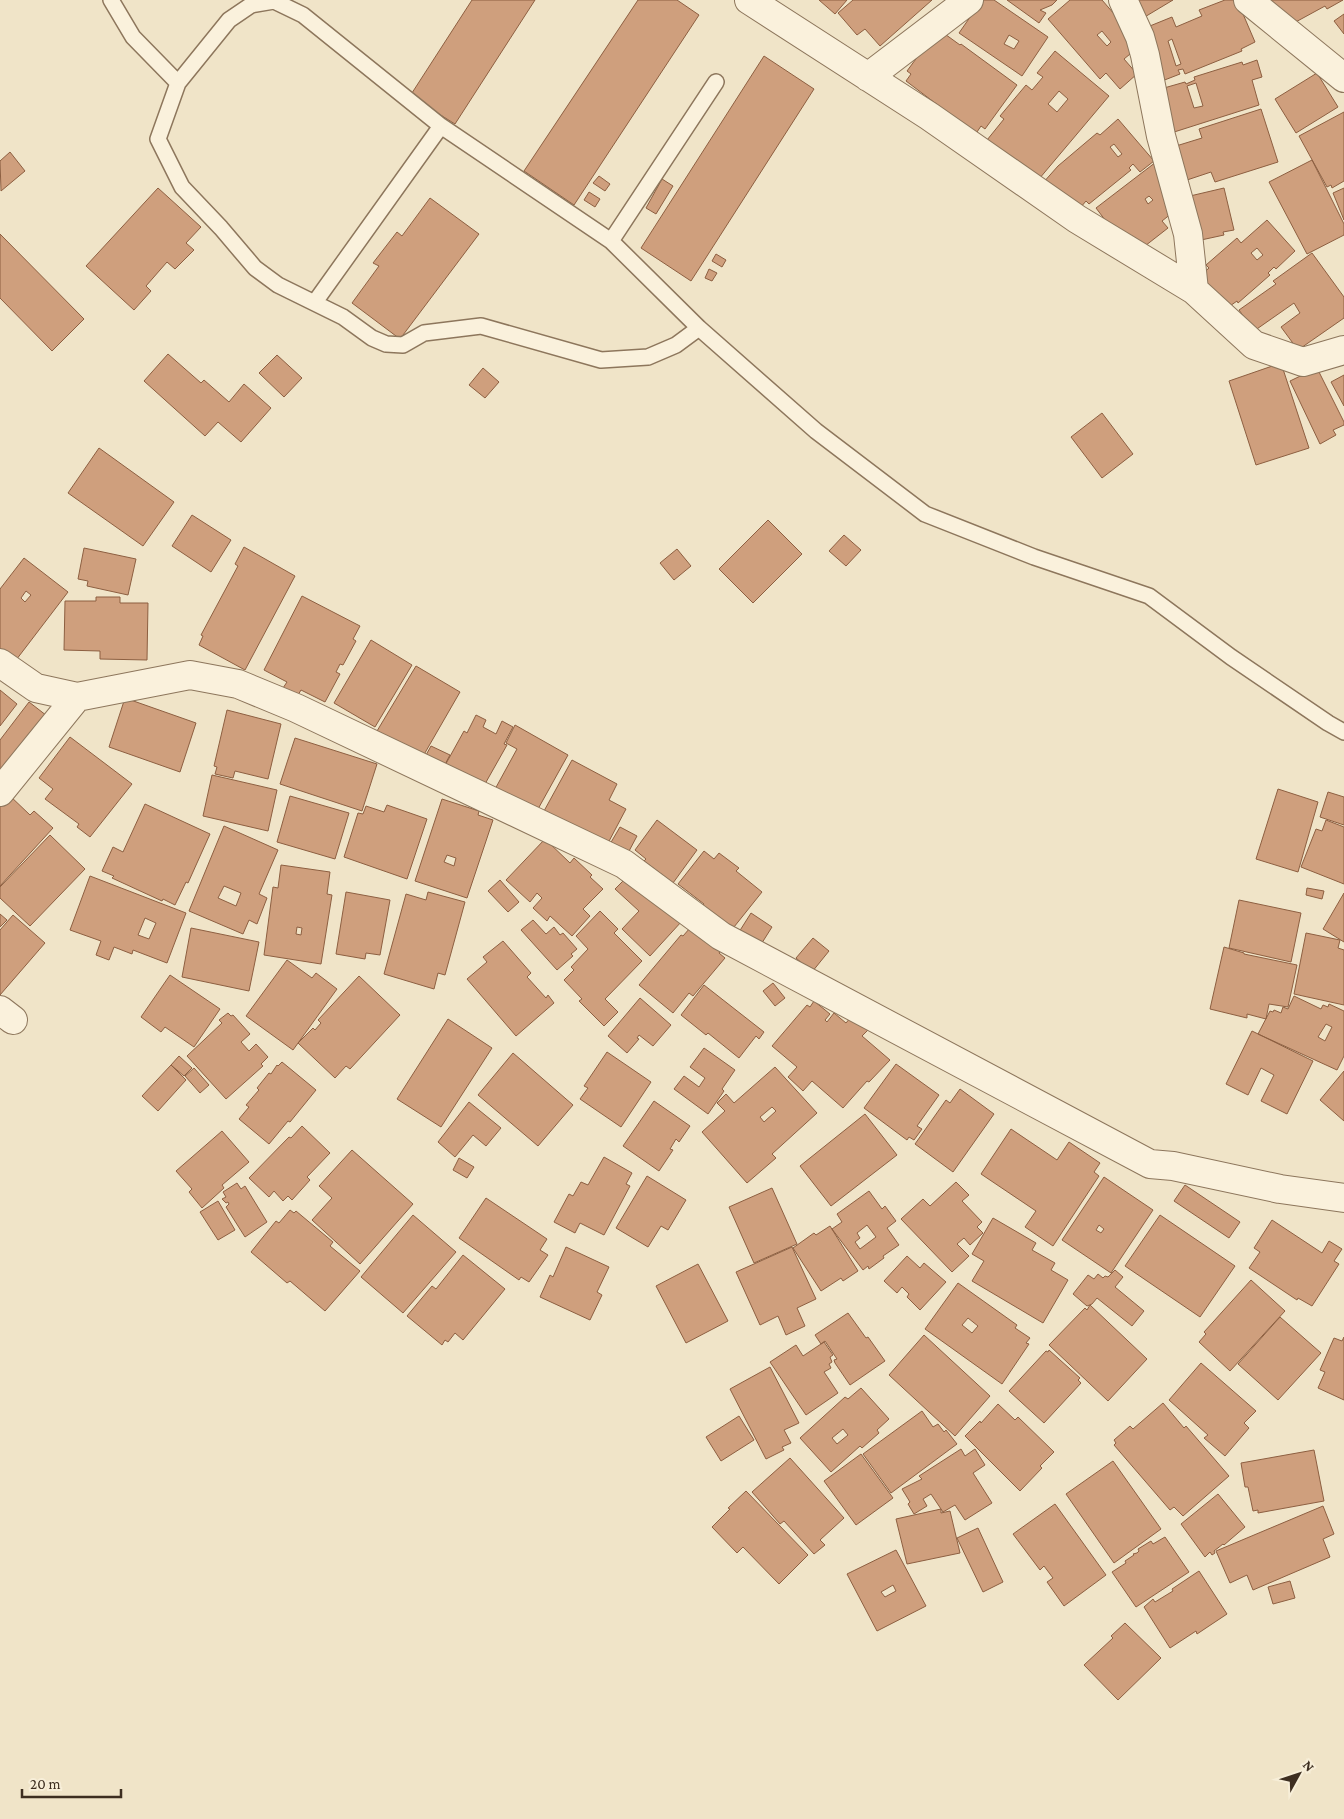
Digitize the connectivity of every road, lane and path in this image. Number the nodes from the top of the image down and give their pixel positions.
1 (111, 0) edge
2 (749, 0) edge
3 (968, 0) edge
4 (1123, 0) edge
5 (1248, 0) edge
6 (868, 77) junction
7 (1344, 78) edge
8 (716, 82) dead end
9 (178, 83) junction
10 (441, 126) junction
11 (611, 241) junction
12 (1194, 290) junction
13 (315, 302) junction
14 (699, 328) junction
15 (1344, 350) edge
16 (0, 663) edge
17 (77, 697) junction
18 (1344, 732) edge
19 (0, 792) edge
20 (1344, 1198) edge

1 - 9 lane
2 - 6 street
3 - 6 street
4 - 12 street
5 - 7 street
6 - 12 street
8 - 11 lane
9 - 10 lane
9 - 13 lane
10 - 11 lane
10 - 13 lane
11 - 14 lane
12 - 15 street
13 - 14 lane
14 - 18 lane
16 - 17 street
17 - 19 street
17 - 20 street

